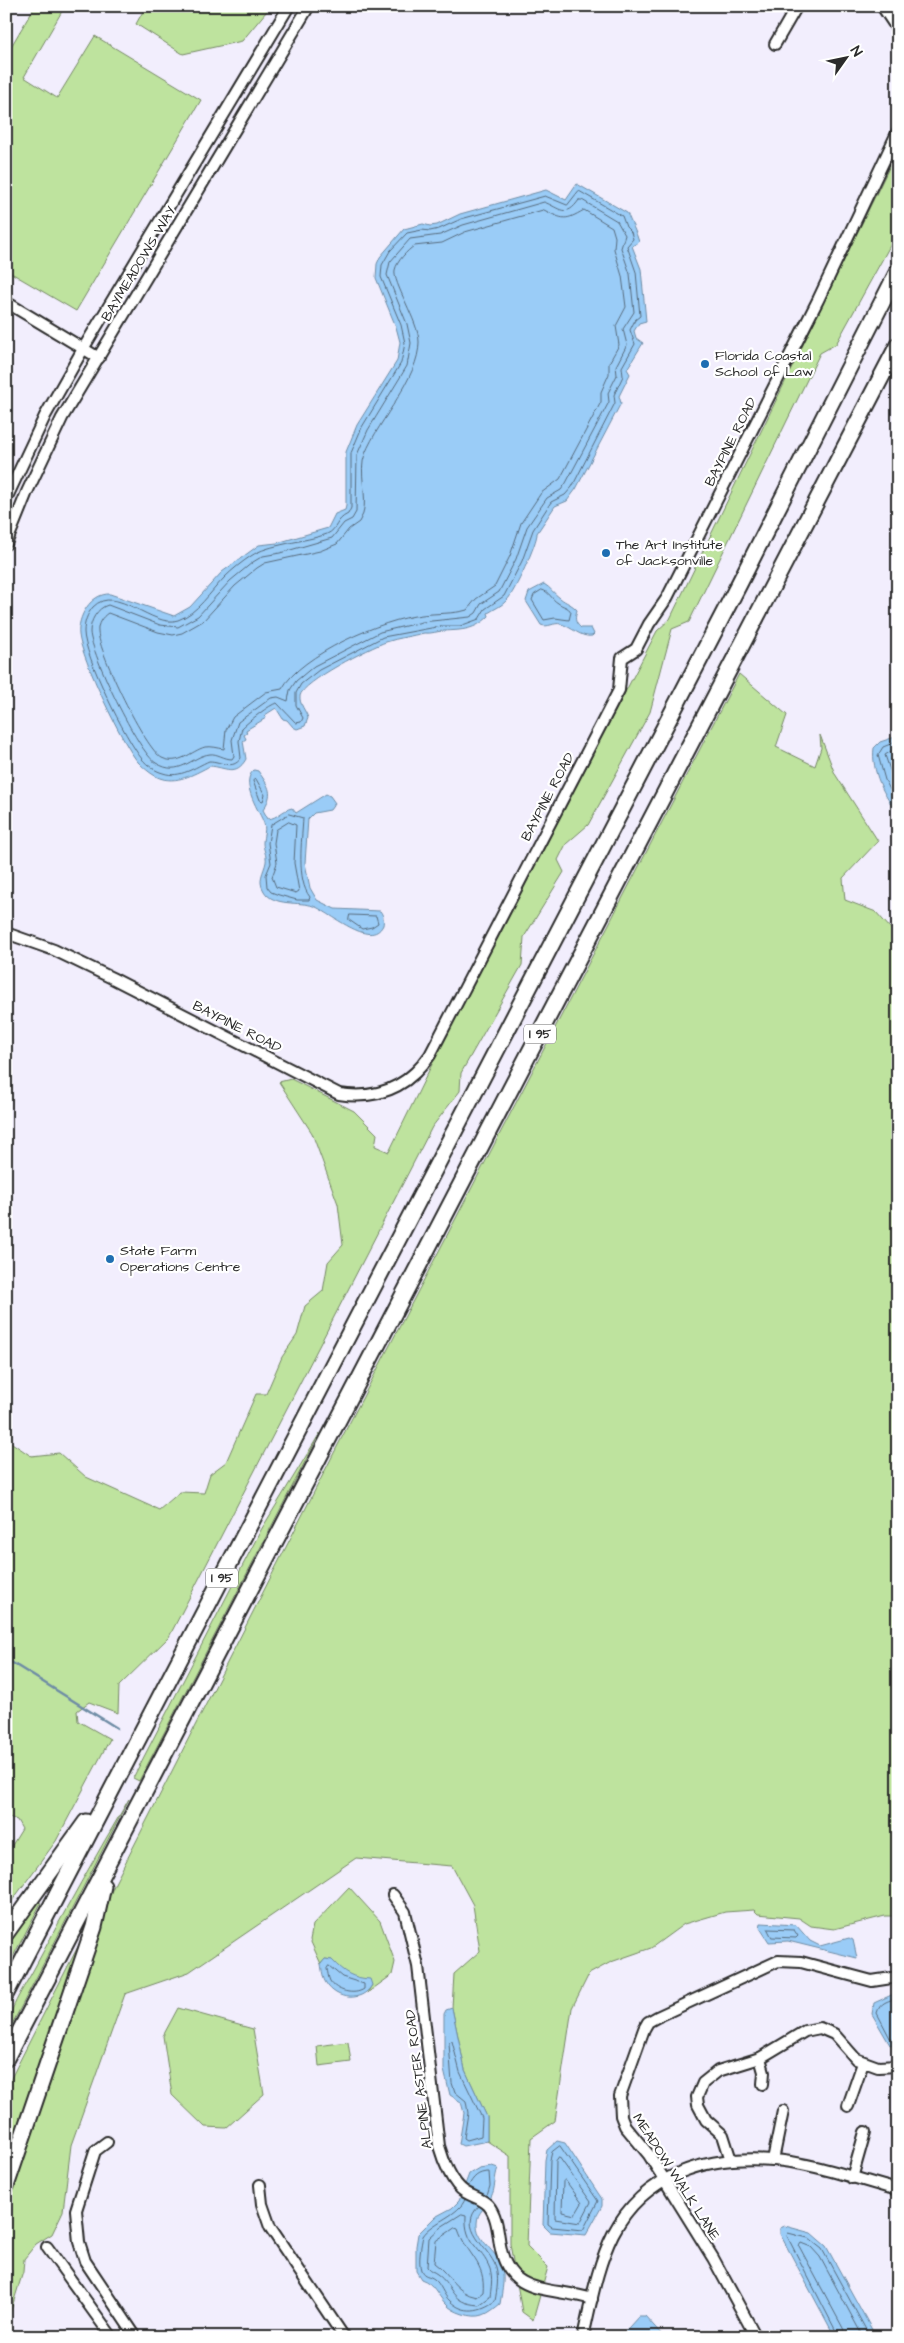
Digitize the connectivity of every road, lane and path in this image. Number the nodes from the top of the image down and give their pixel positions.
1 (289, 6) edge
2 (309, 6) edge
3 (798, 6) edge
4 (882, 6) edge
5 (898, 30) edge
6 (775, 44) dead end
7 (898, 131) edge
8 (898, 271) edge
9 (6, 302) edge
10 (898, 345) edge
11 (83, 349) junction
12 (99, 358) junction
13 (6, 499) edge
14 (7, 538) edge
15 (6, 933) edge
16 (117, 1780) junction
17 (107, 1867) junction
18 (393, 1895) dead end
19 (6, 1933) edge
20 (898, 1977) edge
21 (6, 1992) edge
22 (6, 2058) edge
23 (760, 2058) junction
24 (863, 2063) junction
25 (898, 2066) edge
26 (763, 2084) dead end
27 (848, 2106) dead end
28 (784, 2111) dead end
29 (865, 2132) dead end
30 (107, 2142) dead end
31 (731, 2160) junction
32 (773, 2160) junction
33 (852, 2178) junction
34 (664, 2179) junction
35 (260, 2185) dead end
36 (6, 2186) edge
37 (898, 2190) edge
38 (47, 2246) dead end
39 (592, 2299) junction
40 (112, 2337) edge
41 (136, 2337) edge
42 (344, 2337) edge
43 (583, 2337) edge
44 (756, 2337) edge

1 - 11 street, BAYMEADOWS WAY
2 - 12 street, BAYMEADOWS WAY
3 - 6 street
4 - 5 street
7 - 15 street, BAYPINE ROAD
8 - 16 highway, I 95
9 - 11 street
10 - 17 highway, I 95
11 - 12 street
11 - 13 street, BAYMEADOWS WAY
12 - 14 street, BAYMEADOWS WAY
16 - 19 highway
16 - 21 highway, I 95
17 - 22 highway, I 95
17 - 36 highway
18 - 39 street, ALPINE ASTER ROAD
20 - 34 street, MEADOW WALK LANE
23 - 24 street
23 - 26 street
23 - 31 street
24 - 25 street
24 - 27 street
28 - 32 street
29 - 33 street
30 - 41 street
31 - 32 street
31 - 34 street
32 - 33 street
33 - 37 street
34 - 39 street
34 - 44 street, MEADOW WALK LANE
35 - 42 street
38 - 40 street
39 - 43 street

